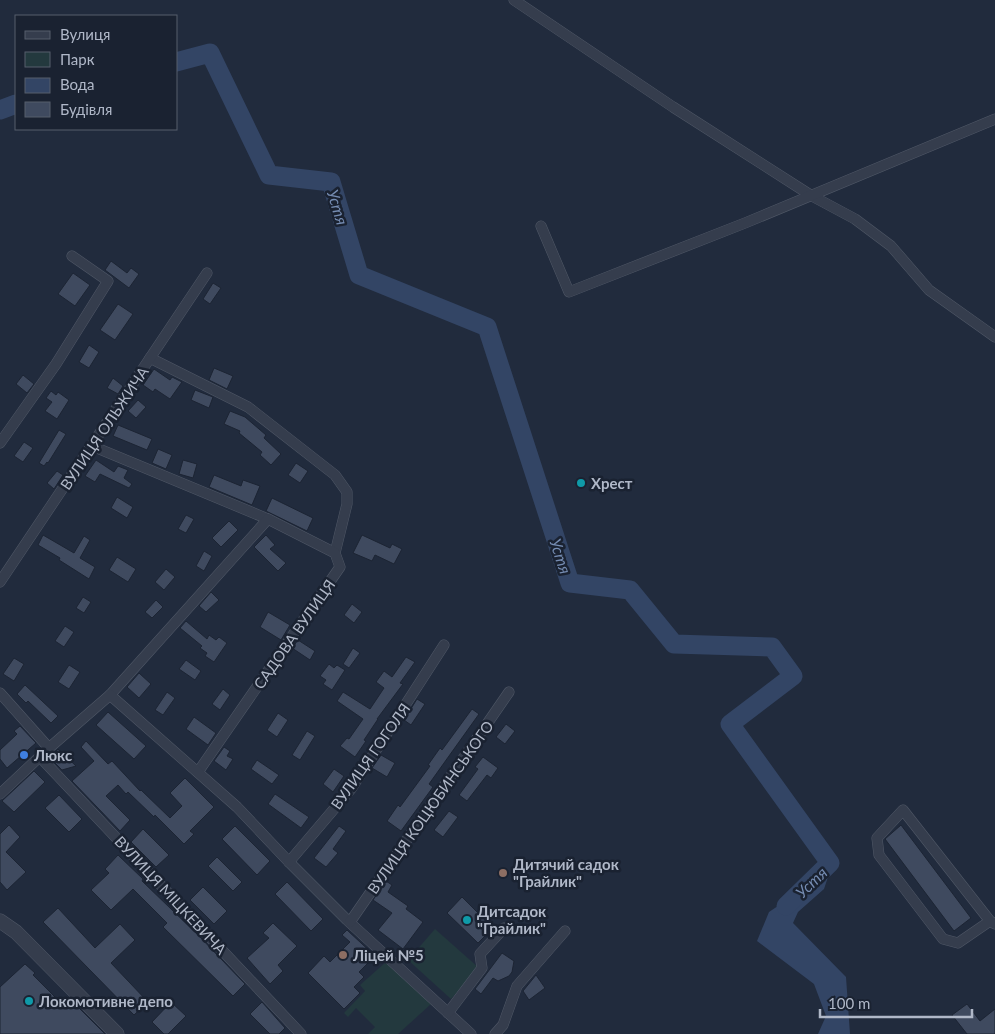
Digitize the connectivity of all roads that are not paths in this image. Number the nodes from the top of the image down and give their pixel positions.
1 (514, 0) edge
2 (995, 119) edge
3 (812, 196) junction
4 (541, 226) dead end
5 (72, 256) dead end
6 (207, 272) dead end
7 (995, 337) edge
8 (150, 358) junction
9 (0, 443) edge
10 (92, 446) junction
11 (268, 519) junction
12 (335, 553) junction
13 (0, 582) edge
14 (444, 645) dead end
15 (509, 692) dead end
16 (0, 693) edge
17 (110, 695) junction
18 (49, 748) junction
19 (40, 757) junction
20 (198, 772) junction
21 (0, 794) edge
22 (289, 862) junction
23 (0, 921) edge
24 (350, 922) junction
25 (992, 922) edge
26 (504, 928) dead end
27 (565, 931) dead end
28 (448, 1013) junction
29 (117, 1034) edge
30 (301, 1034) edge
31 (471, 1034) edge
32 (495, 1034) edge

1 - 3 street
2 - 3 street
3 - 4 street
3 - 7 street
5 - 9 street
6 - 8 street, ВУЛИЦЯ ОЛЬЖИЧА
8 - 10 street, ВУЛИЦЯ ОЛЬЖИЧА
8 - 12 street
10 - 11 street
10 - 13 street, ВУЛИЦЯ ОЛЬЖИЧА
11 - 12 street
11 - 17 street
12 - 20 street, САДОВА ВУЛИЦЯ
14 - 22 street, ВУЛИЦЯ ГОГОЛЯ
15 - 24 street, ВУЛИЦЯ КОЦЮБИНСЬКОГО
16 - 18 street
17 - 18 street
17 - 20 street
18 - 19 street
19 - 21 street
19 - 30 street, ВУЛИЦЯ МІЦКЕВИЧА
20 - 22 street
22 - 24 street
23 - 29 street
24 - 28 street
25 - 25 street
26 - 28 street
27 - 32 street
28 - 31 street

